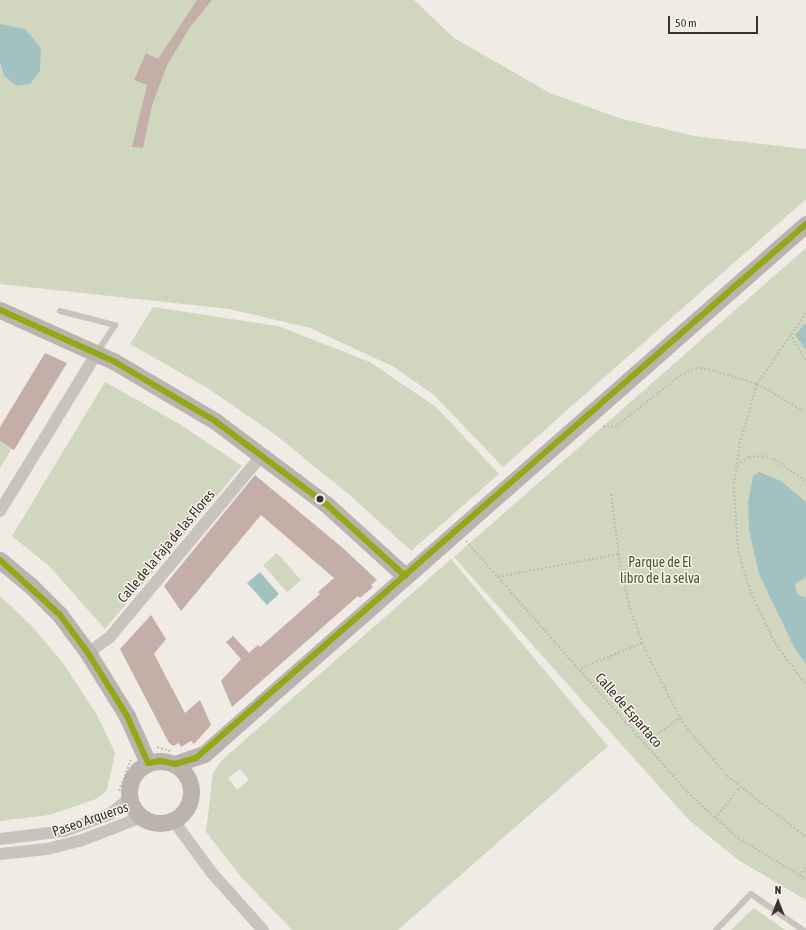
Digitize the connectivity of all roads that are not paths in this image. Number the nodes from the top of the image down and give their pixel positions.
1 (806, 224) edge
2 (0, 310) edge
3 (60, 311) dead end
4 (98, 353) junction
5 (263, 454) junction
6 (0, 512) edge
7 (0, 560) edge
8 (405, 576) junction
9 (88, 652) junction
10 (204, 754) junction
11 (148, 763) junction
12 (175, 764) junction
13 (190, 783) junction
14 (123, 796) junction
15 (142, 817) junction
16 (173, 820) junction
17 (0, 839) edge
18 (0, 854) edge
19 (263, 930) edge
20 (716, 930) edge
21 (803, 930) edge

1 - 8 street
2 - 4 street
3 - 4 lane
4 - 5 street
4 - 6 street
5 - 8 street
5 - 9 street, Calle de la Faja de las Flores
7 - 9 street
8 - 10 street
9 - 11 street
10 - 12 street
10 - 13 street
11 - 12 street
11 - 14 street
12 - 13 street
13 - 16 street
14 - 15 street
14 - 17 street, Paseo Arqueros
15 - 16 street
15 - 18 street, Paseo Arqueros
16 - 19 street
20 - 21 lane

